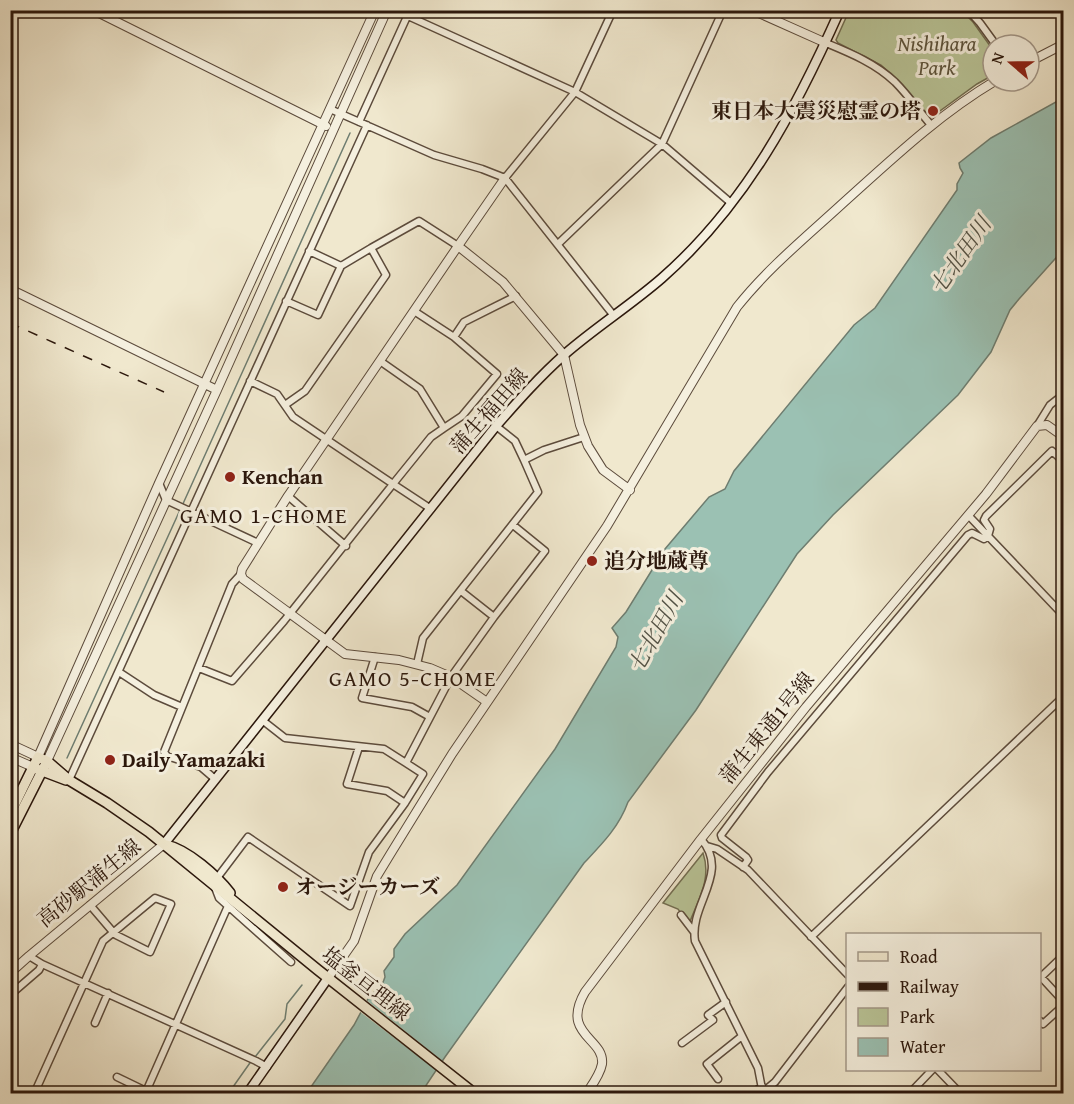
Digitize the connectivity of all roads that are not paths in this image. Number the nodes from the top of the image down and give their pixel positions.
1 (93, 10) edge
2 (375, 10) edge
3 (387, 10) edge
4 (613, 10) edge
5 (723, 10) edge
6 (752, 10) edge
7 (840, 10) edge
8 (968, 10) edge
9 (409, 13) edge
10 (987, 33) edge
11 (826, 43) junction
12 (1064, 44) edge
13 (1041, 56) edge
14 (981, 90) edge
15 (575, 92) junction
16 (330, 109) junction
17 (340, 114) junction
18 (359, 122) junction
19 (323, 124) junction
20 (366, 125) junction
21 (931, 125) junction
22 (333, 129) junction
23 (662, 144) junction
24 (505, 178) junction
25 (731, 203) junction
26 (558, 244) junction
27 (458, 246) junction
28 (371, 248) junction
29 (309, 251) junction
30 (341, 266) junction
31 (10, 289) edge
32 (516, 296) junction
33 (286, 301) junction
34 (238, 308) junction
35 (414, 311) junction
36 (251, 314) junction
37 (614, 316) junction
38 (454, 337) junction
39 (564, 355) junction
40 (380, 361) junction
41 (250, 381) junction
42 (204, 384) junction
43 (217, 390) junction
44 (1064, 394) edge
45 (285, 405) junction
46 (496, 426) junction
47 (1037, 426) junction
48 (444, 428) junction
49 (584, 437) junction
50 (1064, 437) edge
51 (327, 439) junction
52 (524, 460) junction
53 (1064, 462) edge
54 (159, 483) junction
55 (393, 484) junction
56 (630, 489) junction
57 (288, 496) junction
58 (166, 500) junction
59 (431, 508) junction
60 (189, 511) junction
61 (968, 515) junction
62 (513, 525) junction
63 (988, 536) junction
64 (258, 543) junction
65 (346, 546) junction
66 (241, 574) junction
67 (461, 591) junction
68 (290, 614) junction
69 (1064, 616) edge
70 (494, 617) junction
71 (325, 640) junction
72 (375, 657) junction
73 (417, 664) junction
74 (199, 668) junction
75 (119, 672) junction
76 (451, 677) junction
77 (1064, 696) edge
78 (487, 702) junction
79 (182, 707) junction
80 (430, 717) junction
81 (262, 720) junction
82 (10, 744) edge
83 (358, 747) junction
84 (10, 757) edge
85 (42, 759) junction
86 (406, 763) junction
87 (38, 769) junction
88 (54, 773) junction
89 (66, 779) junction
90 (215, 779) junction
91 (405, 803) junction
92 (10, 814) edge
93 (10, 834) edge
94 (700, 839) junction
95 (164, 844) junction
96 (707, 846) junction
97 (743, 867) junction
98 (215, 881) junction
99 (232, 904) junction
100 (90, 905) junction
101 (681, 915) dead end
102 (113, 932) junction
103 (694, 932) junction
104 (811, 937) junction
105 (1064, 955) edge
106 (29, 956) junction
107 (291, 962) dead end
108 (42, 964) junction
109 (10, 973) edge
110 (846, 973) edge
111 (1041, 976) edge
112 (1041, 978) edge
113 (331, 980) junction
114 (84, 982) junction
115 (846, 990) edge
116 (108, 993) junction
117 (10, 995) edge
118 (726, 1002) junction
119 (1064, 1003) edge
120 (1041, 1022) edge
121 (95, 1023) dead end
122 (176, 1024) junction
123 (742, 1036) junction
124 (682, 1043) dead end
125 (267, 1067) junction
126 (931, 1071) edge
127 (942, 1071) edge
128 (117, 1077) dead end
129 (718, 1079) dead end
130 (763, 1091) edge
131 (145, 1092) edge
132 (474, 1093) edge
133 (34, 1094) edge
134 (247, 1094) edge
135 (586, 1094) edge
136 (752, 1094) edge
137 (909, 1094) edge
138 (961, 1094) edge

1 - 19 street
2 - 16 street
3 - 17 street
4 - 15 street
5 - 23 street
6 - 11 street
7 - 11 main road, 蒲生福田線
8 - 10 street
9 - 15 street
9 - 18 street
11 - 21 street
11 - 25 main road, 蒲生福田線
12 - 13 street
14 - 21 street
15 - 23 street
15 - 24 street
16 - 17 street
16 - 19 street
17 - 18 street
17 - 22 street
18 - 20 street
19 - 22 street
19 - 34 street
20 - 24 street
20 - 29 street
21 - 56 street
22 - 36 street
23 - 25 street
23 - 26 street
24 - 26 street
24 - 27 street
25 - 37 main road, 蒲生福田線
26 - 37 street
27 - 28 street
27 - 32 street
27 - 35 street
28 - 30 street
28 - 45 street
29 - 30 street
29 - 33 street
30 - 33 street
31 - 42 street
32 - 38 street
32 - 39 street
33 - 41 street
34 - 36 street
34 - 42 street
35 - 38 street
35 - 40 street
36 - 43 street
37 - 39 main road, 蒲生福田線
38 - 48 street
39 - 46 main road, 蒲生福田線
39 - 49 street
40 - 48 street
40 - 51 street
41 - 45 street
41 - 60 street
42 - 43 street
42 - 54 street
43 - 58 street
44 - 47 street
45 - 51 street
46 - 52 street
46 - 59 main road, 蒲生福田線
47 - 50 street
47 - 61 street, 蒲生東通1号線
48 - 55 street
49 - 52 street
49 - 56 street
51 - 55 street
51 - 57 street
52 - 62 street
53 - 63 street
54 - 58 street
54 - 85 street
55 - 59 street
55 - 65 street
56 - 78 street
57 - 64 street
57 - 65 street
58 - 60 street
58 - 85 street
59 - 71 main road, 蒲生福田線
60 - 64 street
60 - 75 street
61 - 63 street
61 - 94 street, 蒲生東通1号線
62 - 67 street
62 - 70 street
63 - 69 street
63 - 97 street
64 - 66 street
65 - 68 street
66 - 68 street
66 - 74 street
67 - 70 street
67 - 73 street
68 - 71 street
68 - 74 street
70 - 76 street
71 - 72 street
71 - 81 main road, 蒲生福田線
72 - 73 street
72 - 80 street
73 - 76 street
74 - 79 street
75 - 79 street
75 - 89 street
76 - 78 street
76 - 80 street
77 - 104 street
78 - 113 street
79 - 90 street
80 - 86 street
81 - 83 street
81 - 90 main road, 蒲生福田線
82 - 85 street
83 - 86 street
83 - 91 street
84 - 87 street
85 - 87 main road
85 - 88 main road, 塩釜亘理線
86 - 91 street
87 - 88 main road
87 - 92 main road
87 - 93 main road
88 - 89 main road, 塩釜亘理線
89 - 95 main road, 塩釜亘理線
90 - 95 main road, 蒲生福田線
91 - 98 street
94 - 96 street
94 - 135 street, 蒲生東通1号線
95 - 98 main road, 塩釜亘理線
95 - 98 main road, 塩釜亘理線
95 - 100 street, 高砂駅蒲生線
96 - 97 street
96 - 103 street
97 - 104 street
98 - 99 main road, 塩釜亘理線
99 - 107 street
99 - 113 main road, 塩釜亘理線
99 - 122 street
100 - 102 street
100 - 106 street, 高砂駅蒲生線
101 - 103 street
102 - 102 street
102 - 114 street
103 - 118 street
104 - 110 street
105 - 111 street
106 - 108 street
106 - 109 street, 高砂駅蒲生線
108 - 114 street
108 - 117 street
112 - 119 street
113 - 125 main road
113 - 132 main road, 塩釜亘理線
114 - 116 street
114 - 133 street
115 - 130 street
116 - 121 street
116 - 122 street
118 - 123 street
118 - 124 street
119 - 120 street
122 - 125 street
122 - 131 street
123 - 129 street
123 - 130 street
125 - 134 main road
126 - 137 street
127 - 138 street
128 - 131 street
130 - 136 street

